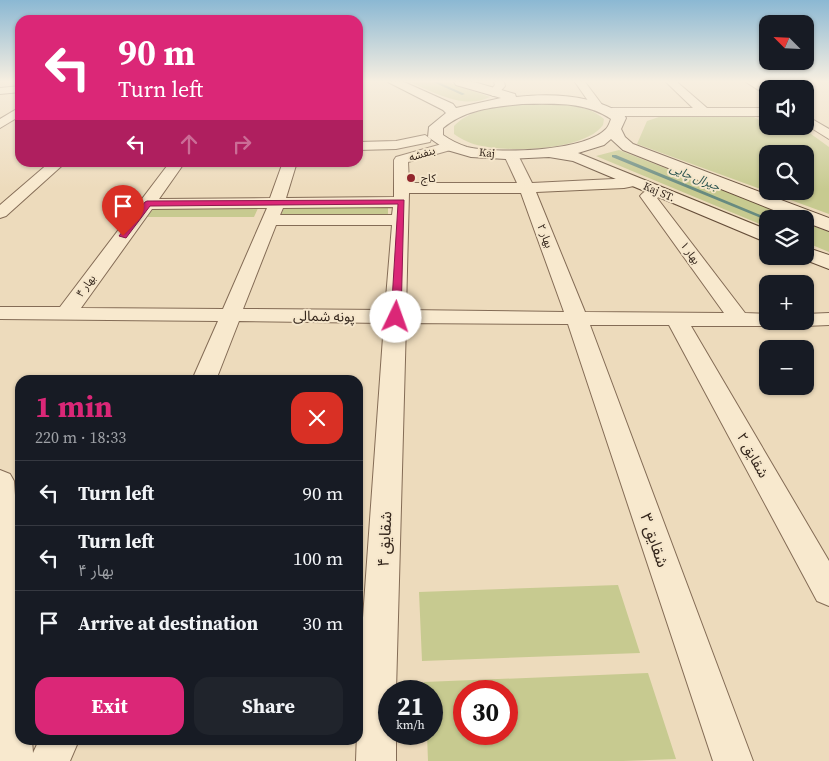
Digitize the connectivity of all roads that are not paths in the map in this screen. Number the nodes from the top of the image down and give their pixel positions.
1 (448, 118) edge
2 (618, 118) edge
3 (814, 120) edge
4 (615, 130) junction
5 (829, 135) edge
6 (442, 141) junction
7 (363, 146) edge
8 (548, 153) junction
9 (511, 155) junction
10 (53, 167) edge
11 (174, 167) edge
12 (288, 167) edge
13 (634, 182) junction
14 (527, 188) junction
15 (660, 192) junction
16 (402, 195) junction
17 (277, 202) junction
18 (147, 204) junction
19 (0, 213) edge
20 (270, 220) junction
21 (401, 220) junction
22 (829, 225) edge
23 (759, 233) edge
24 (814, 257) edge
25 (829, 263) edge
26 (0, 312) edge
27 (66, 314) junction
28 (230, 315) junction
29 (396, 317) junction
30 (577, 319) junction
31 (829, 319) edge
32 (676, 320) junction
33 (739, 320) junction
34 (759, 320) edge
35 (814, 320) edge
36 (206, 375) edge
37 (0, 481) edge
38 (829, 591) edge
39 (57, 745) edge
40 (13, 761) edge
41 (50, 761) edge
42 (376, 761) edge
43 (732, 761) edge

1 - 6 main road
2 - 4 main road
3 - 5 street
4 - 8 main road, Kaj
4 - 22 main road
6 - 7 street
6 - 9 main road, Kaj
6 - 16 street, بنفشه
8 - 9 main road, Kaj
8 - 13 main road, Kaj ST.
9 - 14 street, بهار ۲
10 - 19 street
11 - 18 street, بهار ۴
12 - 17 street
13 - 14 street
13 - 15 main road, Kaj ST.
14 - 16 street
14 - 30 street, بهار ۲
15 - 23 main road, Kaj ST.
15 - 33 street, بهار ۱
16 - 17 street
16 - 21 street, بنفشه
17 - 18 street
17 - 20 street
18 - 27 street, بهار ۴
20 - 21 street
20 - 28 street
21 - 29 street, بنفشه
24 - 25 main road
26 - 27 street, پونه شمالی
27 - 28 street, پونه شمالی
28 - 29 street, پونه شمالی
28 - 36 street
29 - 30 street, پونه شمالی
29 - 42 street, شقایق ۴
30 - 32 street, پونه شمالی
30 - 43 street, شقایق ۳
31 - 35 street
32 - 33 street, پونه شمالی
32 - 38 street, شقایق ۲
33 - 34 street, پونه شمالی
37 - 40 street
39 - 41 street

